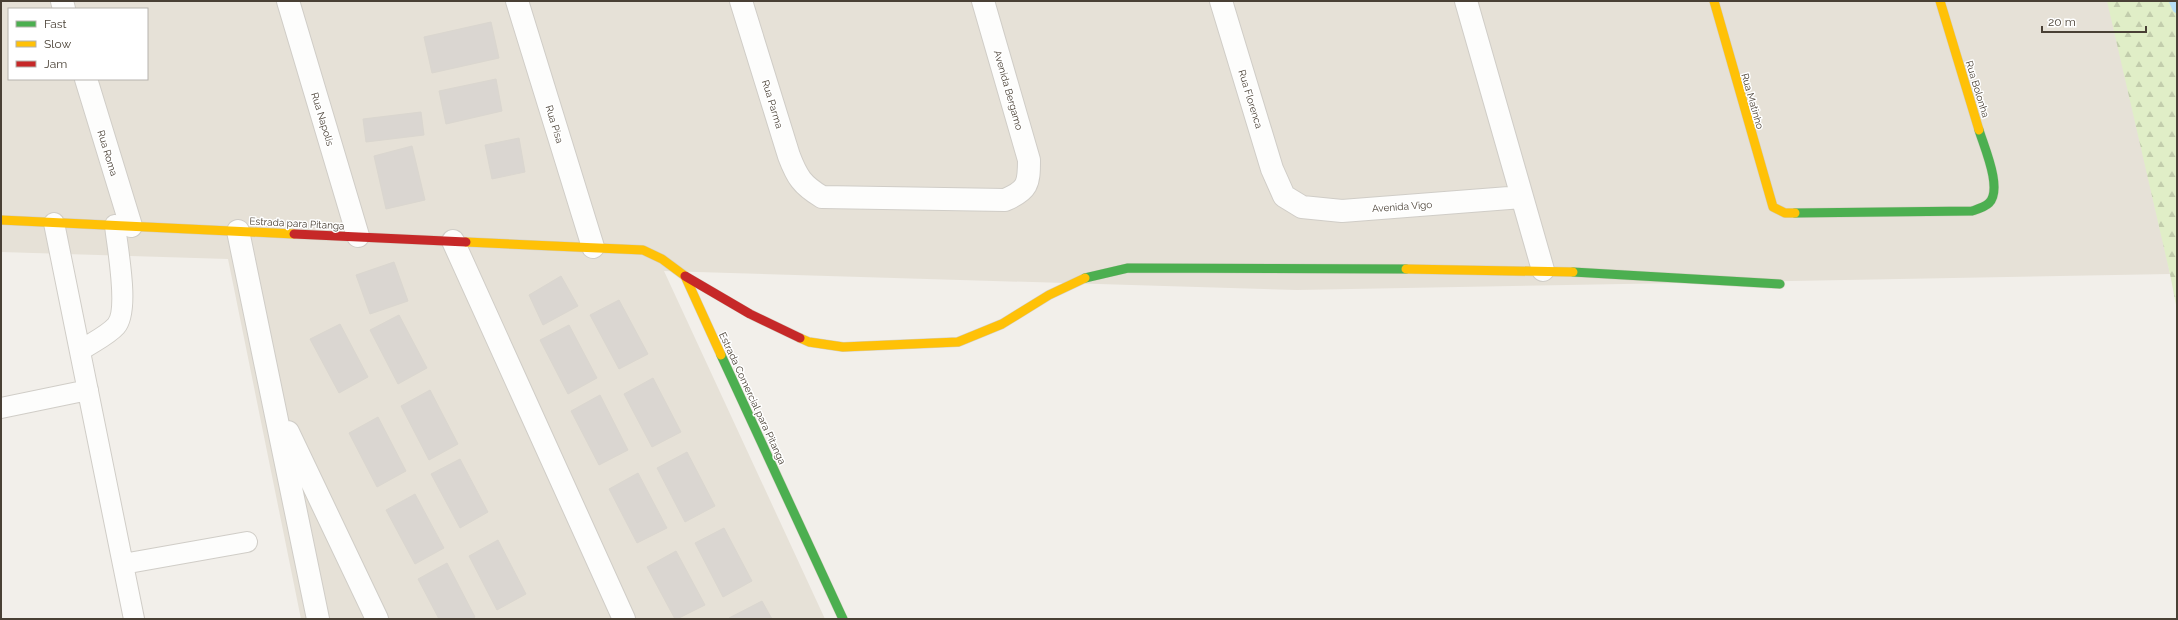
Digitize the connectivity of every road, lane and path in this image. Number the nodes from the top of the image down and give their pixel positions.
1 (288, 1) edge
2 (517, 1) edge
3 (741, 1) edge
4 (983, 1) edge
5 (1221, 1) edge
6 (1466, 1) edge
7 (1714, 1) edge
8 (1940, 1) edge
9 (86, 80) edge
10 (1029, 179) joint
11 (1995, 184) joint
12 (1284, 196) joint
13 (1522, 198) junction
14 (1, 220) edge
15 (54, 222) junction
16 (123, 226) junction
17 (238, 231) junction
18 (358, 236) junction
19 (452, 241) junction
20 (593, 247) junction
21 (1543, 270) junction
22 (685, 276) junction
23 (1780, 284) dead end
24 (80, 351) junction
25 (88, 390) junction
26 (275, 404) junction
27 (1, 408) edge
28 (247, 542) dead end
29 (123, 564) junction
30 (134, 619) edge
31 (318, 619) edge
32 (378, 619) edge
33 (624, 619) edge
34 (843, 619) edge

1 - 18 street, Rua Napolis
2 - 20 street, Rua Pisa
3 - 10 street, Rua Parma
4 - 10 street, Avenida Bergamo
5 - 12 street, Rua Florenca
6 - 13 street
7 - 11 street, Rua Matinho
8 - 11 street, Rua Bolonha
9 - 16 street, Rua Roma
12 - 13 street, Avenida Vigo
13 - 21 street
14 - 15 street, Estrada para Pitanga
15 - 16 street, Estrada para Pitanga
15 - 24 lane
16 - 17 street, Estrada para Pitanga
16 - 24 lane
17 - 18 street, Estrada para Pitanga
17 - 26 street
18 - 19 street, Estrada para Pitanga
19 - 20 street, Estrada para Pitanga
19 - 33 street
20 - 22 street, Estrada Comercial para Pitanga
21 - 22 street
21 - 23 street
22 - 34 street, Estrada Comercial para Pitanga
24 - 25 lane
25 - 27 lane
25 - 29 lane
26 - 31 street
26 - 32 street
28 - 29 lane
29 - 30 lane

